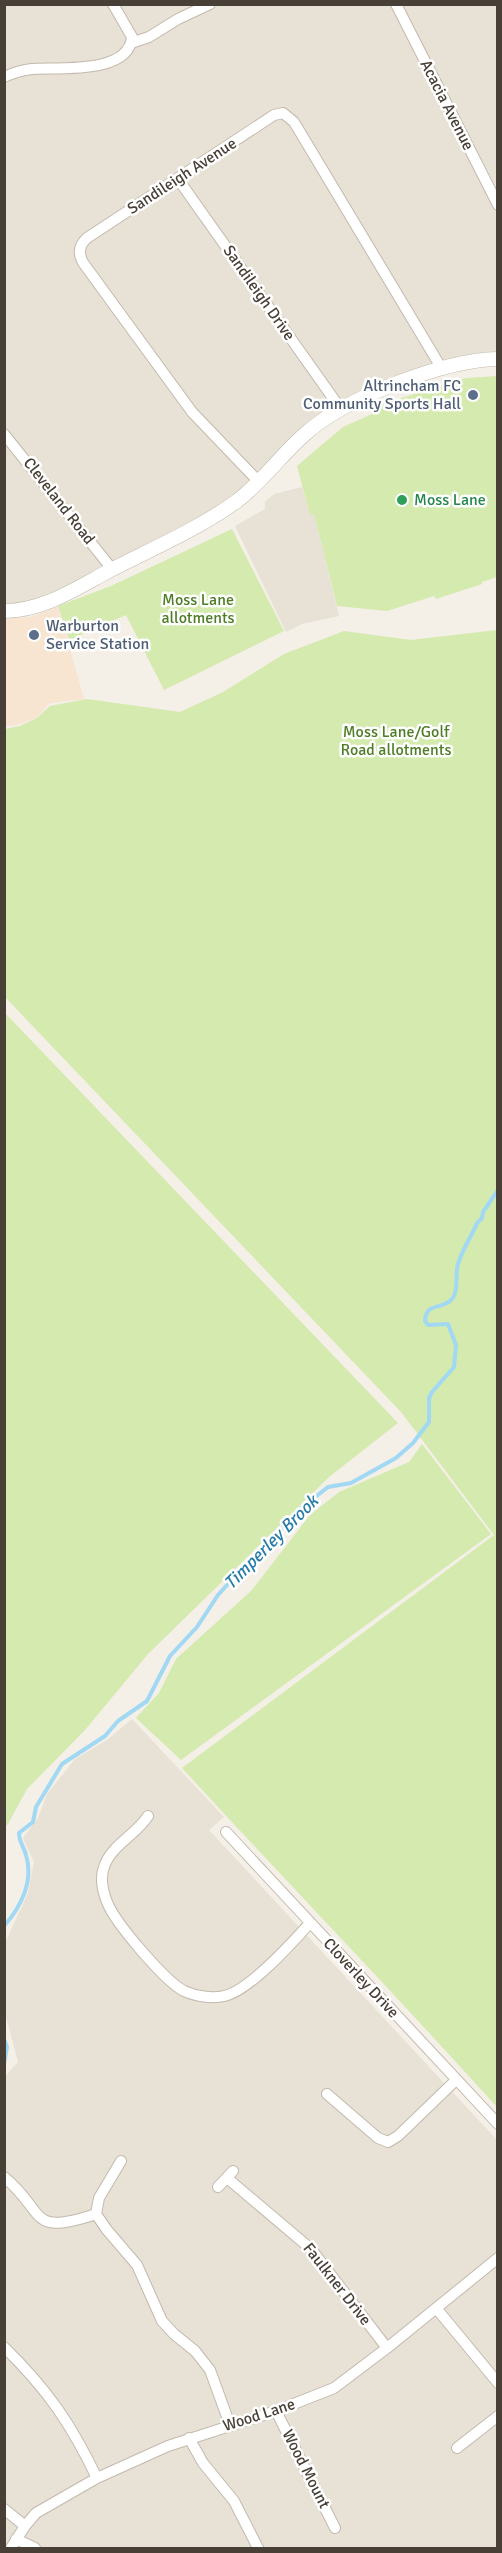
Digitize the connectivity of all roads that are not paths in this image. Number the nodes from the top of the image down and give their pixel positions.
1 (113, 4) edge
2 (210, 4) edge
3 (396, 4) edge
4 (131, 43) junction
5 (4, 77) edge
6 (178, 179) junction
7 (498, 205) edge
8 (498, 359) edge
9 (442, 369) junction
10 (340, 408) junction
11 (4, 434) edge
12 (259, 482) junction
13 (112, 569) junction
14 (4, 611) edge
15 (148, 1816) dead end
16 (226, 1832) dead end
17 (310, 1923) junction
18 (456, 2080) junction
19 (327, 2094) dead end
20 (498, 2124) edge
21 (121, 2161) dead end
22 (4, 2177) edge
23 (218, 2187) dead end
24 (96, 2214) junction
25 (498, 2258) edge
26 (436, 2308) junction
27 (4, 2347) edge
28 (387, 2348) junction
29 (498, 2384) edge
30 (276, 2411) junction
31 (498, 2416) edge
32 (230, 2425) junction
33 (189, 2438) junction
34 (458, 2448) dead end
35 (97, 2478) junction
36 (4, 2509) edge
37 (25, 2526) junction
38 (335, 2528) dead end
39 (14, 2544) edge
40 (35, 2548) edge
41 (258, 2548) edge

1 - 4 street
2 - 4 street
3 - 7 street, Acacia Avenue
4 - 5 street
6 - 9 street, Sandileigh Avenue
6 - 10 street, Sandileigh Drive
6 - 12 street, Sandileigh Avenue
8 - 9 street
9 - 10 street
10 - 12 street
11 - 13 street, Cleveland Road
12 - 13 street
13 - 14 street
15 - 17 street
16 - 17 street, Cloverley Drive
17 - 18 street, Cloverley Drive
18 - 19 street
18 - 20 street, Cloverley Drive
21 - 24 street
22 - 24 street
23 - 28 street, Faulkner Drive
24 - 32 street
25 - 26 street, Wood Lane
26 - 28 street, Wood Lane
26 - 29 street
27 - 35 street
28 - 30 street, Wood Lane
30 - 32 street, Wood Lane
30 - 38 street, Wood Mount
31 - 34 street
32 - 33 street, Wood Lane
33 - 35 street, Wood Lane
33 - 41 street
35 - 37 street, Wood Lane
36 - 37 street
37 - 39 street, Wood Lane
39 - 40 street

